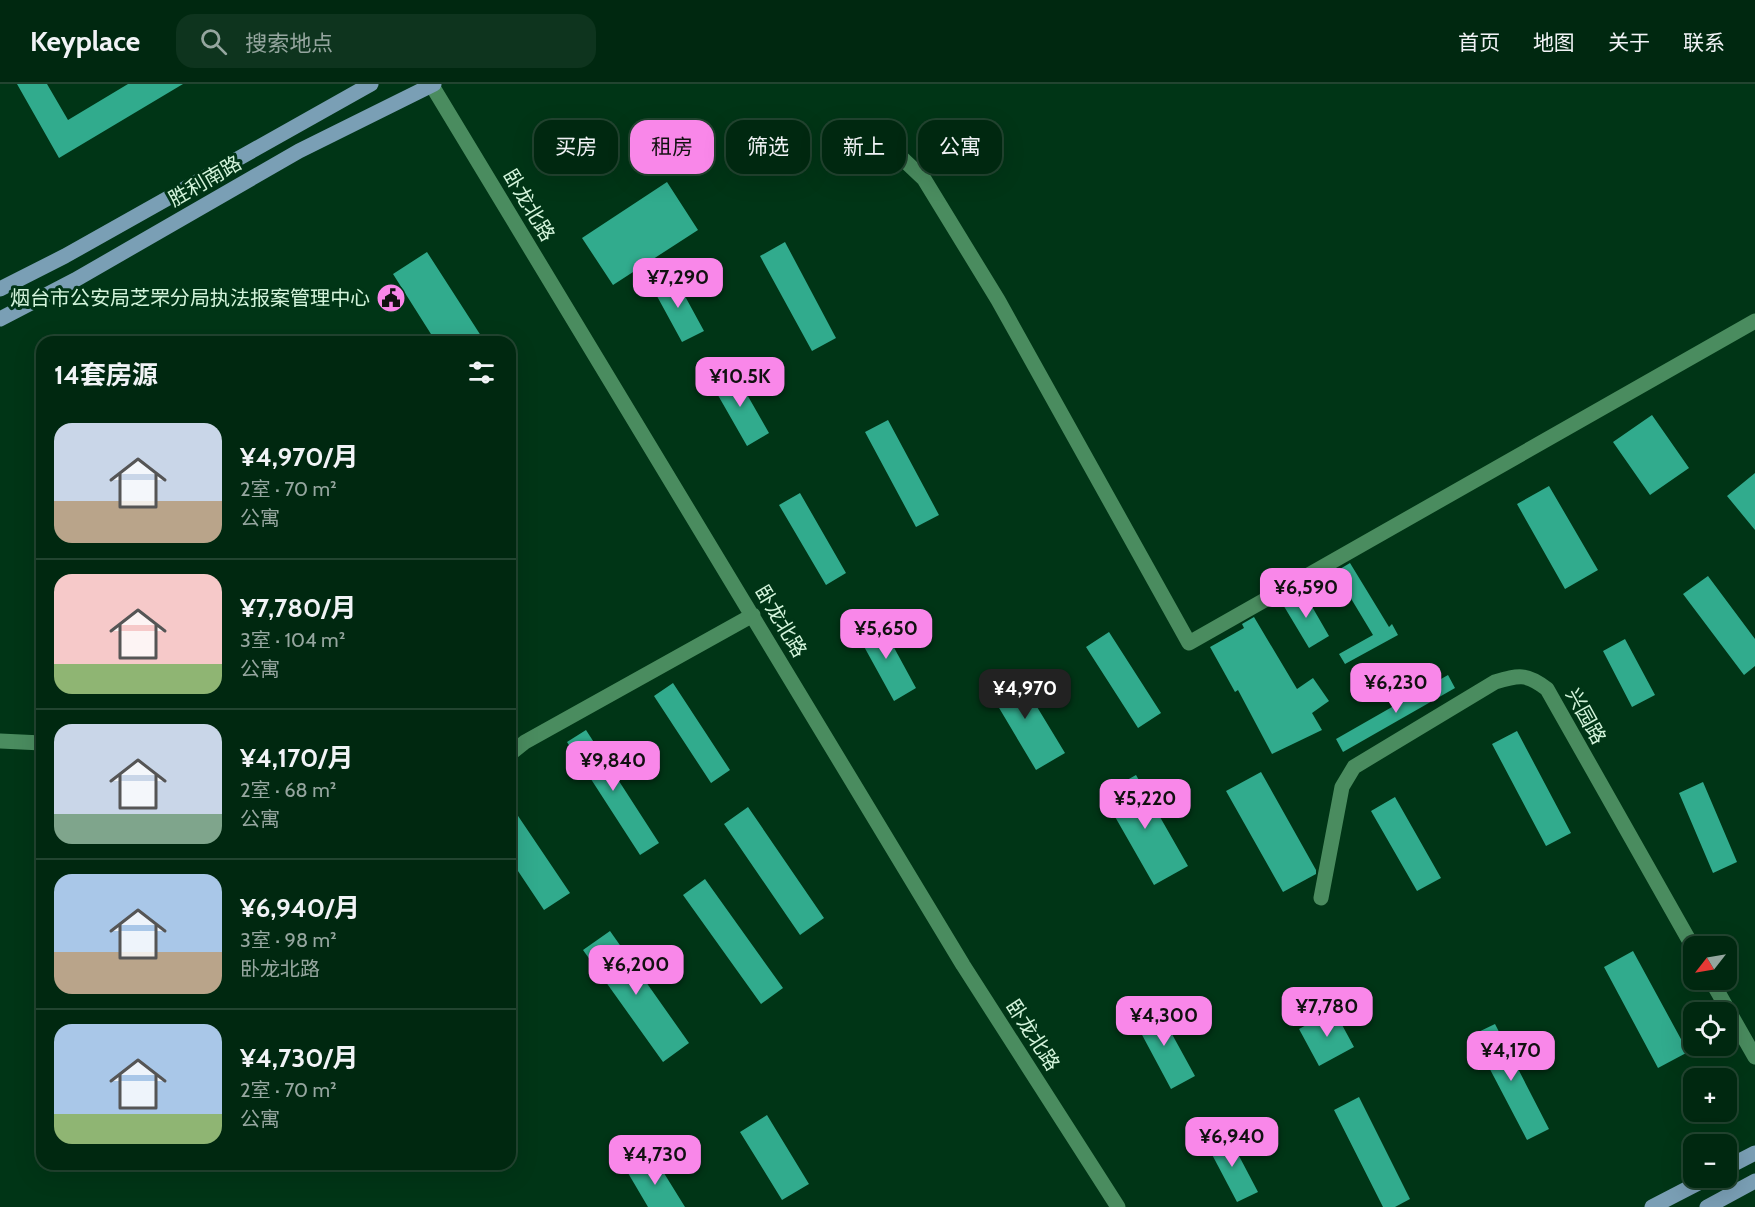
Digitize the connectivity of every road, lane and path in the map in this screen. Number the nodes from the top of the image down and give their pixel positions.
1 (372, 84) edge
2 (432, 84) edge
3 (906, 161) edge
4 (0, 289) edge
5 (0, 320) edge
6 (1755, 321) edge
7 (753, 615) junction
8 (0, 741) edge
9 (36, 743) edge
10 (516, 749) edge
11 (1321, 898) dead end
12 (1687, 936) edge
13 (1717, 990) edge
14 (1755, 1058) edge
15 (1755, 1153) edge
16 (1737, 1162) edge
17 (1755, 1181) edge
18 (1689, 1188) edge
19 (1118, 1207) edge
20 (1652, 1207) edge
21 (1707, 1207) edge

1 - 4 main road, 胜利南路
2 - 5 main road, 胜利南路
2 - 7 street, 卧龙北路
3 - 6 street
7 - 10 street
7 - 19 street, 卧龙北路
8 - 9 street
11 - 12 street, 兴园路
13 - 14 street
15 - 16 main road
17 - 21 main road
18 - 20 main road

